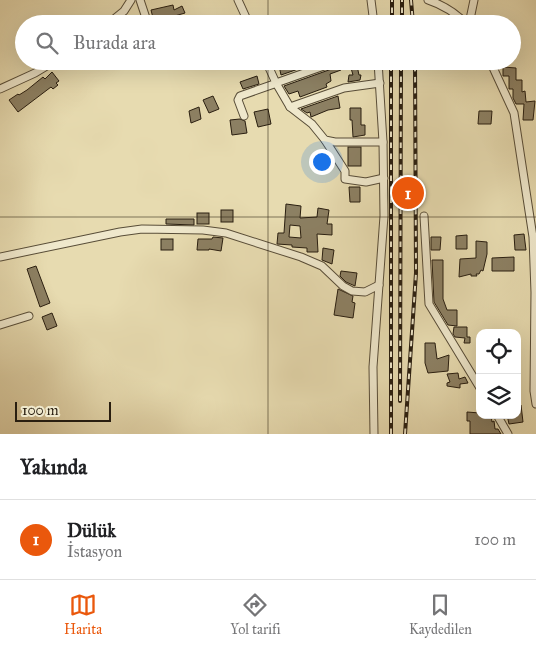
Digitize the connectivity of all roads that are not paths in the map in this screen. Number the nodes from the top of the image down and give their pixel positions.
1 (132, 0) edge
2 (140, 0) edge
3 (238, 0) edge
4 (371, 0) edge
5 (428, 0) edge
6 (474, 0) edge
7 (119, 15) edge
8 (145, 15) edge
9 (245, 15) edge
10 (373, 15) edge
11 (458, 15) edge
12 (470, 15) edge
13 (40, 70) edge
14 (270, 70) edge
15 (313, 70) edge
16 (379, 70) edge
17 (494, 70) edge
18 (277, 83) junction
19 (380, 83) junction
20 (0, 89) edge
21 (290, 107) junction
22 (244, 116) dead end
23 (324, 140) junction
24 (383, 142) junction
25 (384, 178) junction
26 (424, 216) dead end
27 (0, 257) edge
28 (379, 285) junction
29 (29, 316) dead end
30 (0, 325) edge
31 (476, 381) edge
32 (536, 404) edge
33 (499, 419) edge
34 (374, 434) edge
35 (508, 434) edge

1 - 7 street
2 - 8 street
3 - 9 street
4 - 10 street
5 - 11 street
6 - 12 street
13 - 20 street
14 - 18 street
15 - 18 street
16 - 19 street
17 - 32 street
18 - 21 street
18 - 22 street
19 - 21 street
19 - 24 street
21 - 23 street
23 - 24 street
23 - 25 street
24 - 25 street
25 - 28 street
26 - 31 street
27 - 28 street
28 - 34 street
29 - 30 street
33 - 35 street

